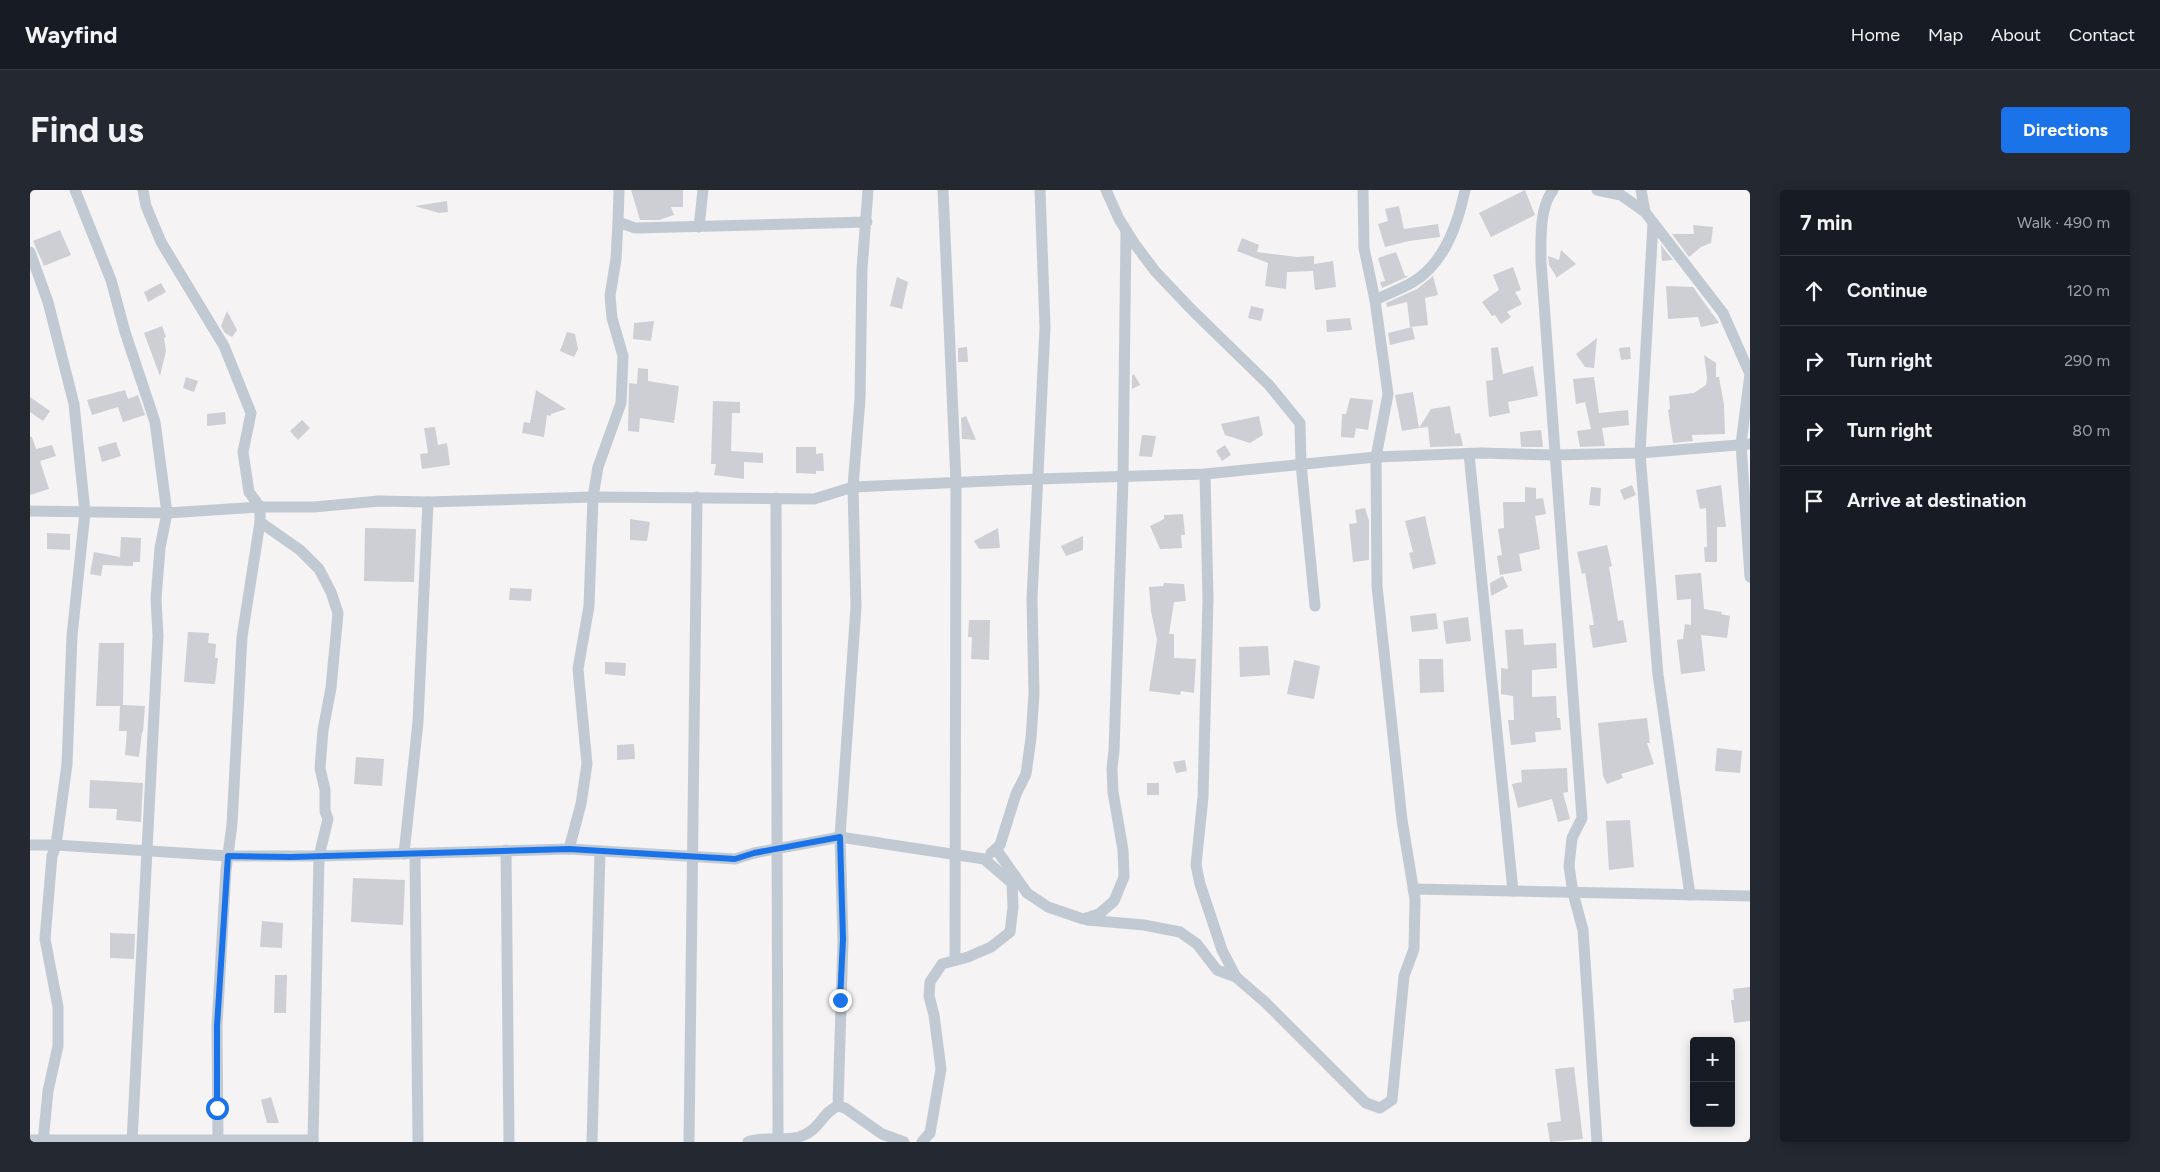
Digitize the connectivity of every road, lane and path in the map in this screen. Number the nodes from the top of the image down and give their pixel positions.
1 (75, 190) edge
2 (143, 190) edge
3 (619, 190) edge
4 (703, 190) edge
5 (868, 190) edge
6 (943, 190) edge
7 (1040, 190) edge
8 (1106, 190) edge
9 (1363, 190) edge
10 (1465, 190) edge
11 (1553, 190) edge
12 (1598, 190) edge
13 (1641, 190) edge
14 (1645, 212) junction
15 (618, 222) junction
16 (867, 222) junction
17 (1653, 223) junction
18 (699, 227) junction
19 (1126, 230) junction
20 (30, 252) edge
21 (1375, 300) junction
22 (1745, 444) edge
23 (1640, 452) junction
24 (1469, 454) junction
25 (1554, 455) junction
26 (1376, 457) junction
27 (1301, 464) junction
28 (1204, 474) junction
29 (1124, 478) junction
30 (1036, 479) junction
31 (956, 482) junction
32 (853, 487) junction
33 (593, 497) junction
34 (696, 497) junction
35 (776, 498) junction
36 (428, 502) junction
37 (260, 507) junction
38 (30, 511) edge
39 (85, 512) junction
40 (167, 513) junction
41 (260, 522) junction
42 (1750, 577) edge
43 (1314, 606) dead end
44 (840, 837) junction
45 (30, 845) edge
46 (56, 845) junction
47 (778, 848) junction
48 (569, 849) junction
49 (996, 849) junction
50 (148, 850) junction
51 (506, 850) junction
52 (600, 851) junction
53 (409, 853) junction
54 (955, 854) junction
55 (228, 856) junction
56 (319, 856) junction
57 (692, 857) junction
58 (984, 859) junction
59 (1413, 888) junction
60 (1513, 891) junction
61 (1573, 893) junction
62 (1690, 895) junction
63 (1750, 896) edge
64 (1083, 919) junction
65 (955, 960) junction
66 (1236, 977) junction
67 (838, 1106) junction
68 (778, 1138) junction
69 (30, 1140) edge
70 (43, 1141) edge
71 (133, 1141) edge
72 (218, 1141) edge
73 (313, 1141) edge
74 (418, 1142) edge
75 (509, 1142) edge
76 (592, 1142) edge
77 (690, 1142) edge
78 (748, 1142) edge
79 (904, 1142) edge
80 (922, 1142) edge
81 (1597, 1142) edge

1 - 40 street
2 - 37 street
3 - 15 street
4 - 18 street
5 - 16 street
6 - 31 street
7 - 30 street
8 - 19 street
9 - 21 street
10 - 21 street
11 - 25 street
12 - 14 street
13 - 14 street
14 - 17 street
15 - 18 street
15 - 33 street
16 - 18 street
16 - 32 street
17 - 22 street
17 - 23 street
19 - 27 street
19 - 29 street
20 - 39 street
21 - 26 street
22 - 23 street
22 - 42 street
23 - 25 street
23 - 62 street
24 - 25 street
24 - 26 street
24 - 60 street
25 - 61 street
26 - 27 street
26 - 59 street
27 - 28 street
27 - 43 street
28 - 29 street
28 - 66 street
29 - 30 street
29 - 64 street
30 - 31 street
30 - 49 street
31 - 32 street
31 - 54 street
32 - 35 street
32 - 44 street
33 - 34 street
33 - 36 street
33 - 48 street
34 - 35 street
34 - 57 street
35 - 47 street
36 - 37 street
36 - 53 street
37 - 40 street
37 - 41 street
38 - 39 street
39 - 40 street
39 - 46 street
40 - 50 street
41 - 55 street
41 - 56 street
44 - 47 street
44 - 54 street
44 - 67 street
45 - 46 street
46 - 50 street
46 - 70 street
47 - 57 street
47 - 68 street
48 - 51 street
48 - 52 street
49 - 58 street
49 - 64 street
50 - 55 street
50 - 71 street
51 - 53 street
51 - 75 street
52 - 57 street
52 - 76 street
53 - 56 street
53 - 74 street
54 - 58 street
54 - 65 street
55 - 56 street
55 - 72 street
56 - 73 street
57 - 77 street
58 - 65 street
59 - 60 street
59 - 66 street
60 - 61 street
61 - 62 street
61 - 81 street
62 - 63 street
64 - 66 street
65 - 80 street
67 - 68 street
67 - 79 street
68 - 78 street
69 - 70 street
70 - 71 street
71 - 72 street
72 - 73 street

